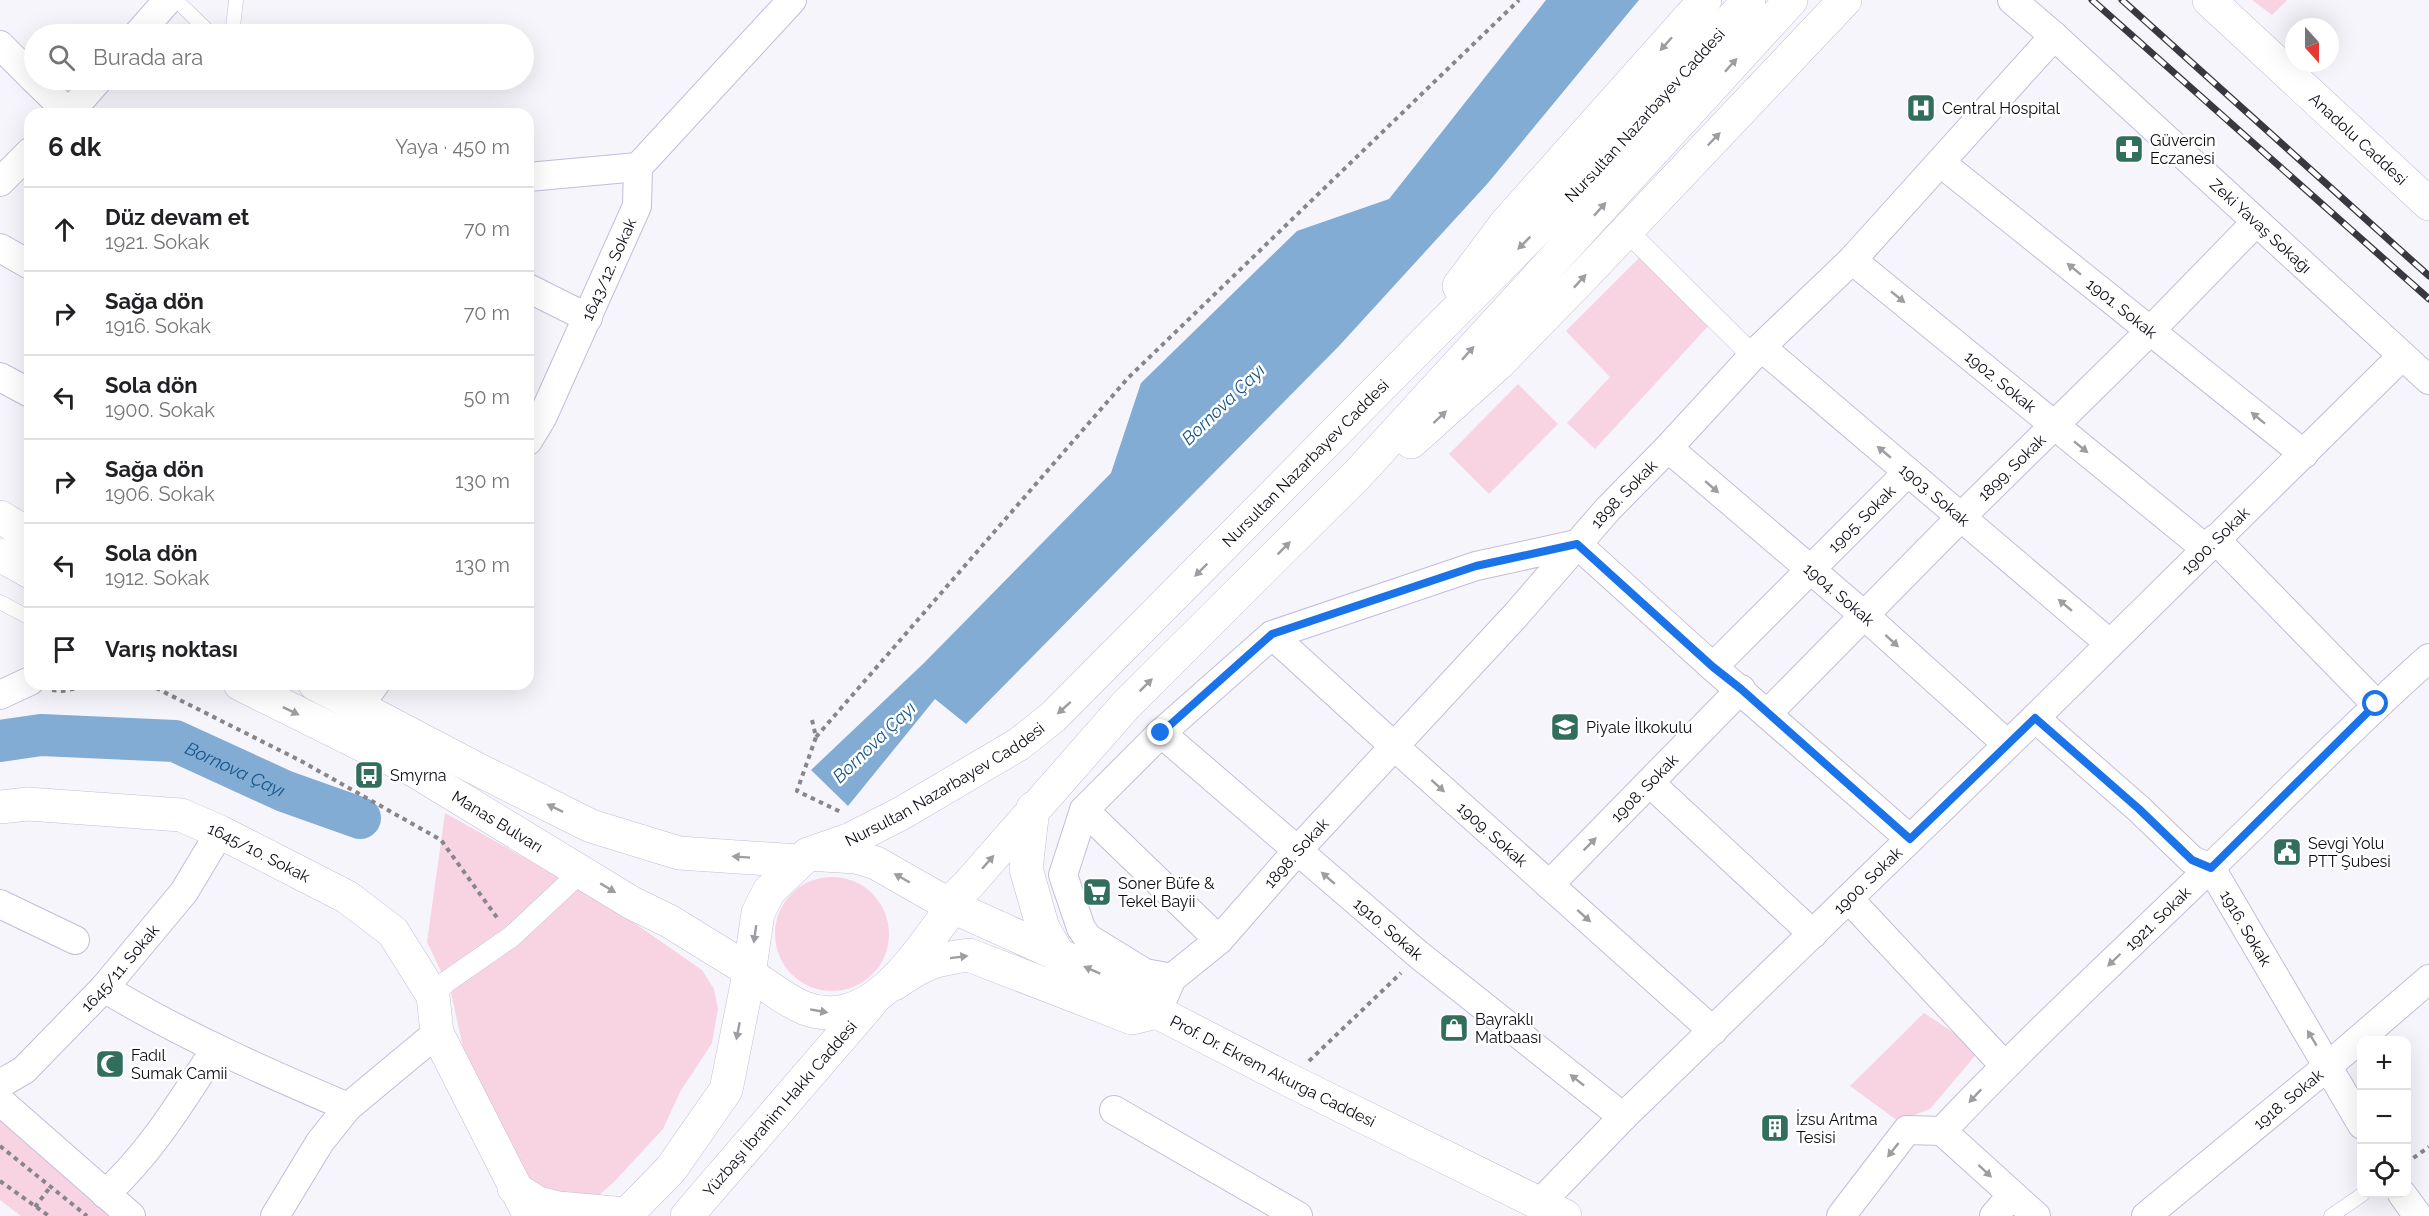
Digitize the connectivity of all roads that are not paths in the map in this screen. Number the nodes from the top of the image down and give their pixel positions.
1 (168, 0) edge
2 (176, 0) edge
3 (236, 0) edge
4 (792, 0) edge
5 (1705, 0) edge
6 (1749, 0) edge
7 (1845, 0) edge
8 (2012, 0) edge
9 (2210, 0) edge
10 (1786, 6) edge
11 (147, 24) edge
12 (201, 24) edge
13 (233, 24) edge
14 (2054, 36) junction
15 (0, 45) edge
16 (24, 68) edge
17 (46, 90) edge
18 (89, 90) edge
19 (63, 108) edge
20 (74, 108) edge
21 (24, 158) edge
22 (1941, 163) junction
23 (638, 167) junction
24 (534, 176) edge
25 (0, 182) edge
26 (2428, 200) edge
27 (2256, 222) junction
28 (1626, 230) junction
29 (0, 248) edge
30 (1852, 260) junction
31 (24, 262) edge
32 (534, 291) edge
33 (588, 318) junction
34 (2150, 331) junction
35 (1757, 352) junction
36 (2402, 356) junction
37 (1405, 364) junction
38 (0, 377) edge
39 (2429, 380) edge
40 (24, 390) edge
41 (534, 420) edge
42 (2054, 424) junction
43 (1668, 448) junction
44 (2304, 454) junction
45 (1908, 472) junction
46 (1358, 474) junction
47 (1960, 517) junction
48 (0, 518) edge
49 (24, 532) edge
50 (1577, 544) junction
51 (2211, 544) junction
52 (0, 555) edge
53 (24, 569) edge
54 (1809, 571) junction
55 (0, 602) edge
56 (24, 615) edge
57 (1865, 616) junction
58 (1272, 634) junction
59 (2109, 643) junction
60 (2429, 658) edge
61 (1713, 667) junction
62 (24, 689) edge
63 (1741, 689) junction
64 (252, 690) edge
65 (343, 690) edge
66 (0, 695) edge
67 (367, 695) edge
68 (2376, 704) junction
69 (1768, 714) junction
70 (2035, 718) junction
71 (1161, 733) junction
72 (2007, 744) junction
73 (1395, 747) junction
74 (1650, 783) junction
75 (0, 807) edge
76 (1033, 808) junction
77 (1084, 810) junction
78 (220, 832) junction
79 (1910, 839) junction
80 (1297, 850) junction
81 (804, 857) junction
82 (2211, 868) junction
83 (570, 882) dead end
84 (1549, 885) junction
85 (1849, 899) junction
86 (0, 904) edge
87 (950, 906) junction
88 (1814, 934) junction
89 (75, 940) dead end
90 (1219, 940) junction
91 (1059, 956) junction
92 (750, 972) junction
93 (1173, 978) junction
94 (2429, 978) edge
95 (104, 988) junction
96 (880, 994) junction
97 (433, 996) junction
98 (1157, 1012) junction
99 (1713, 1031) junction
100 (438, 1033) junction
101 (216, 1048) junction
102 (2004, 1065) junction
103 (2328, 1066) junction
104 (0, 1084) edge
105 (0, 1101) edge
106 (348, 1107) junction
107 (1114, 1110) dead end
108 (1623, 1117) junction
109 (2357, 1118) edge
110 (1942, 1131) junction
111 (514, 1188) junction
112 (105, 1194) junction
113 (2357, 1198) edge
114 (2405, 1198) edge
115 (2003, 1206) edge
116 (1552, 1209) edge
117 (626, 1215) edge
118 (131, 1216) edge
119 (275, 1216) edge
120 (530, 1216) edge
121 (687, 1216) edge
122 (1298, 1216) edge
123 (1841, 1216) edge
124 (2036, 1216) edge
125 (2146, 1216) edge
126 (2331, 1216) edge
127 (2418, 1216) edge

1 - 11 street
2 - 12 lane
3 - 13 lane
4 - 23 street
5 -> 37 main road
6 -> 37 main road, Nursultan Nazarbayev Caddesi
28 -> 7 main road
8 - 14 street, Zeki Yavaş Sokağı
9 - 26 main road, Anadolu Caddesi
46 -> 10 main road, Nursultan Nazarbayev Caddesi
14 - 22 street, 1898. Sokak
14 - 27 street, Zeki Yavaş Sokağı
15 - 16 street
17 - 19 street
18 - 20 street
21 - 25 street
22 - 30 street, 1898. Sokak
34 -> 22 street, 1901. Sokak
23 - 24 street
23 - 33 street, 1643/12. Sokak
27 - 34 street, 1899. Sokak
27 - 36 street, Zeki Yavaş Sokağı
28 - 35 street
46 -> 28 main road
29 - 31 street
30 - 35 street, 1898. Sokak
30 -> 42 street, 1902. Sokak
32 - 33 street
33 - 41 street, 1643/12. Sokak
34 - 42 street, 1899. Sokak
44 -> 34 street, 1901. Sokak
35 - 43 street, 1898. Sokak
45 -> 35 street, 1903. Sokak
36 - 39 street, Zeki Yavaş Sokağı
36 - 44 street, 1900. Sokak
37 -> 81 main road, Nursultan Nazarbayev Caddesi
38 - 40 street
42 - 47 street, 1899. Sokak
42 -> 51 street, 1902. Sokak
43 - 50 street, 1898. Sokak
43 -> 54 street, 1904. Sokak
44 - 51 street, 1900. Sokak
45 - 47 street, 1903. Sokak
45 - 54 street, 1905. Sokak
76 -> 46 main road, Nursultan Nazarbayev Caddesi
47 - 57 street, 1899. Sokak
59 -> 47 street, 1903. Sokak
48 - 49 main road
50 - 58 street
50 - 61 street
50 - 73 street, 1898. Sokak
51 - 59 street, 1900. Sokak
51 - 68 street, 1902. Sokak
52 - 53 main road
54 - 57 street, 1904. Sokak
54 - 61 street, 1905. Sokak
55 - 56 lane
57 - 69 street, 1899. Sokak
57 -> 72 street, 1904. Sokak
58 - 71 street
58 - 73 street, 1909. Sokak
59 - 70 street, 1900. Sokak
60 - 68 street, 1921. Sokak
61 - 63 street
62 - 66 street
63 - 69 street
63 - 74 street, 1908. Sokak
64 -> 92 main road, Manas Bulvarı
65 - 67 main road, Manas Bulvarı
81 -> 67 main road, Manas Bulvarı
68 - 82 street, 1921. Sokak
69 - 79 street
70 - 72 street, 1900. Sokak
70 - 82 street
71 - 77 street
71 - 80 street, 1910. Sokak
72 - 79 street, 1900. Sokak
73 - 80 street, 1898. Sokak
73 -> 84 street, 1909. Sokak
84 -> 74 street, 1908. Sokak
74 - 88 street
75 - 78 main road, 1645/10. Sokak
87 -> 76 main road, Nursultan Nazarbayev Caddesi
76 - 91 main road
77 - 90 street
77 - 93 street
78 - 95 street, 1645/11. Sokak
78 - 97 main road, 1645/10. Sokak
79 - 85 street, 1900. Sokak
80 - 90 street, 1898. Sokak
108 -> 80 street, 1910. Sokak
87 -> 81 main road
81 -> 92 main road
82 -> 102 street, 1921. Sokak
103 -> 82 street, 1916. Sokak
83 - 97 street
84 -> 99 street, 1909. Sokak
85 - 88 street, 1900. Sokak
85 - 102 street
86 - 89 street
87 - 91 main road, Prof. Dr. Ekrem Akurga Caddesi
87 - 96 main road
88 - 99 street, 1900. Sokak
90 - 93 street, 1898. Sokak
98 -> 91 main road, Prof. Dr. Ekrem Akurga Caddesi
92 -> 96 main road
92 -> 117 main road
93 - 98 street, 1898. Sokak
94 - 103 street, 1918. Sokak
95 - 101 street
95 - 104 street, 1645/11. Sokak
96 -> 98 main road
96 - 121 main road, Yüzbaşı İbrahim Hakkı Caddesi
97 - 100 main road, 1645/10. Sokak
98 - 116 main road, Prof. Dr. Ekrem Akurga Caddesi
99 - 108 street, 1900. Sokak
100 - 106 street
100 - 111 main road, 1645/10. Sokak
101 - 106 street
101 - 112 street
102 -> 110 street, 1921. Sokak
103 - 109 street, 1916. Sokak
103 - 125 street, 1918. Sokak
105 - 112 street
106 - 119 street
107 - 122 street
108 - 116 street, 1900. Sokak
110 -> 115 street
110 -> 123 street
111 - 117 main road
111 - 120 main road, 1645/10. Sokak
112 - 118 street
113 - 126 lane
114 - 127 street
115 - 124 street

